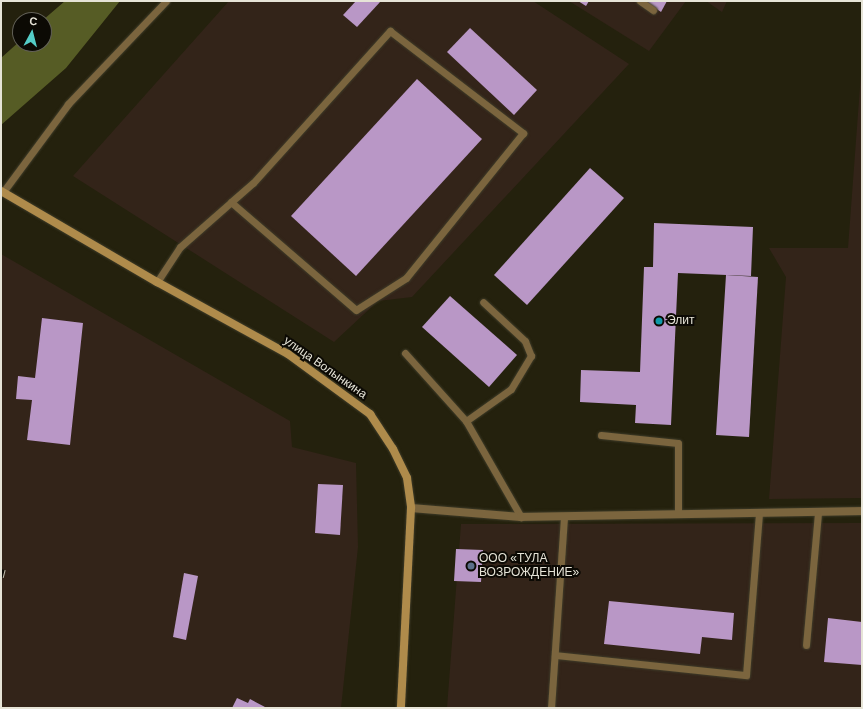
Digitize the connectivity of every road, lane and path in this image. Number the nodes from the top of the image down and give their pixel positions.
1 (166, 1) edge
2 (640, 1) edge
3 (653, 10) dead end
4 (2, 191) edge
5 (231, 202) junction
6 (157, 282) junction
7 (483, 302) dead end
8 (405, 353) dead end
9 (466, 422) junction
10 (601, 435) dead end
11 (411, 508) junction
12 (818, 512) junction
13 (862, 512) edge
14 (759, 513) junction
15 (678, 514) junction
16 (564, 516) junction
17 (522, 517) junction
18 (806, 645) dead end
19 (555, 655) junction
20 (401, 708) edge
21 (551, 708) edge

1 - 4 lane
2 - 3 lane
4 - 6 street, улица Волынкина
5 - 5 lane
5 - 6 lane
6 - 11 street, улица Волынкина
7 - 9 lane
8 - 9 lane
9 - 17 lane
10 - 15 lane
11 - 17 street
11 - 20 street, улица Волынкина
12 - 13 street
12 - 14 street
12 - 18 lane
14 - 15 street
14 - 19 lane
15 - 16 street
16 - 17 street
16 - 19 lane
19 - 21 lane

